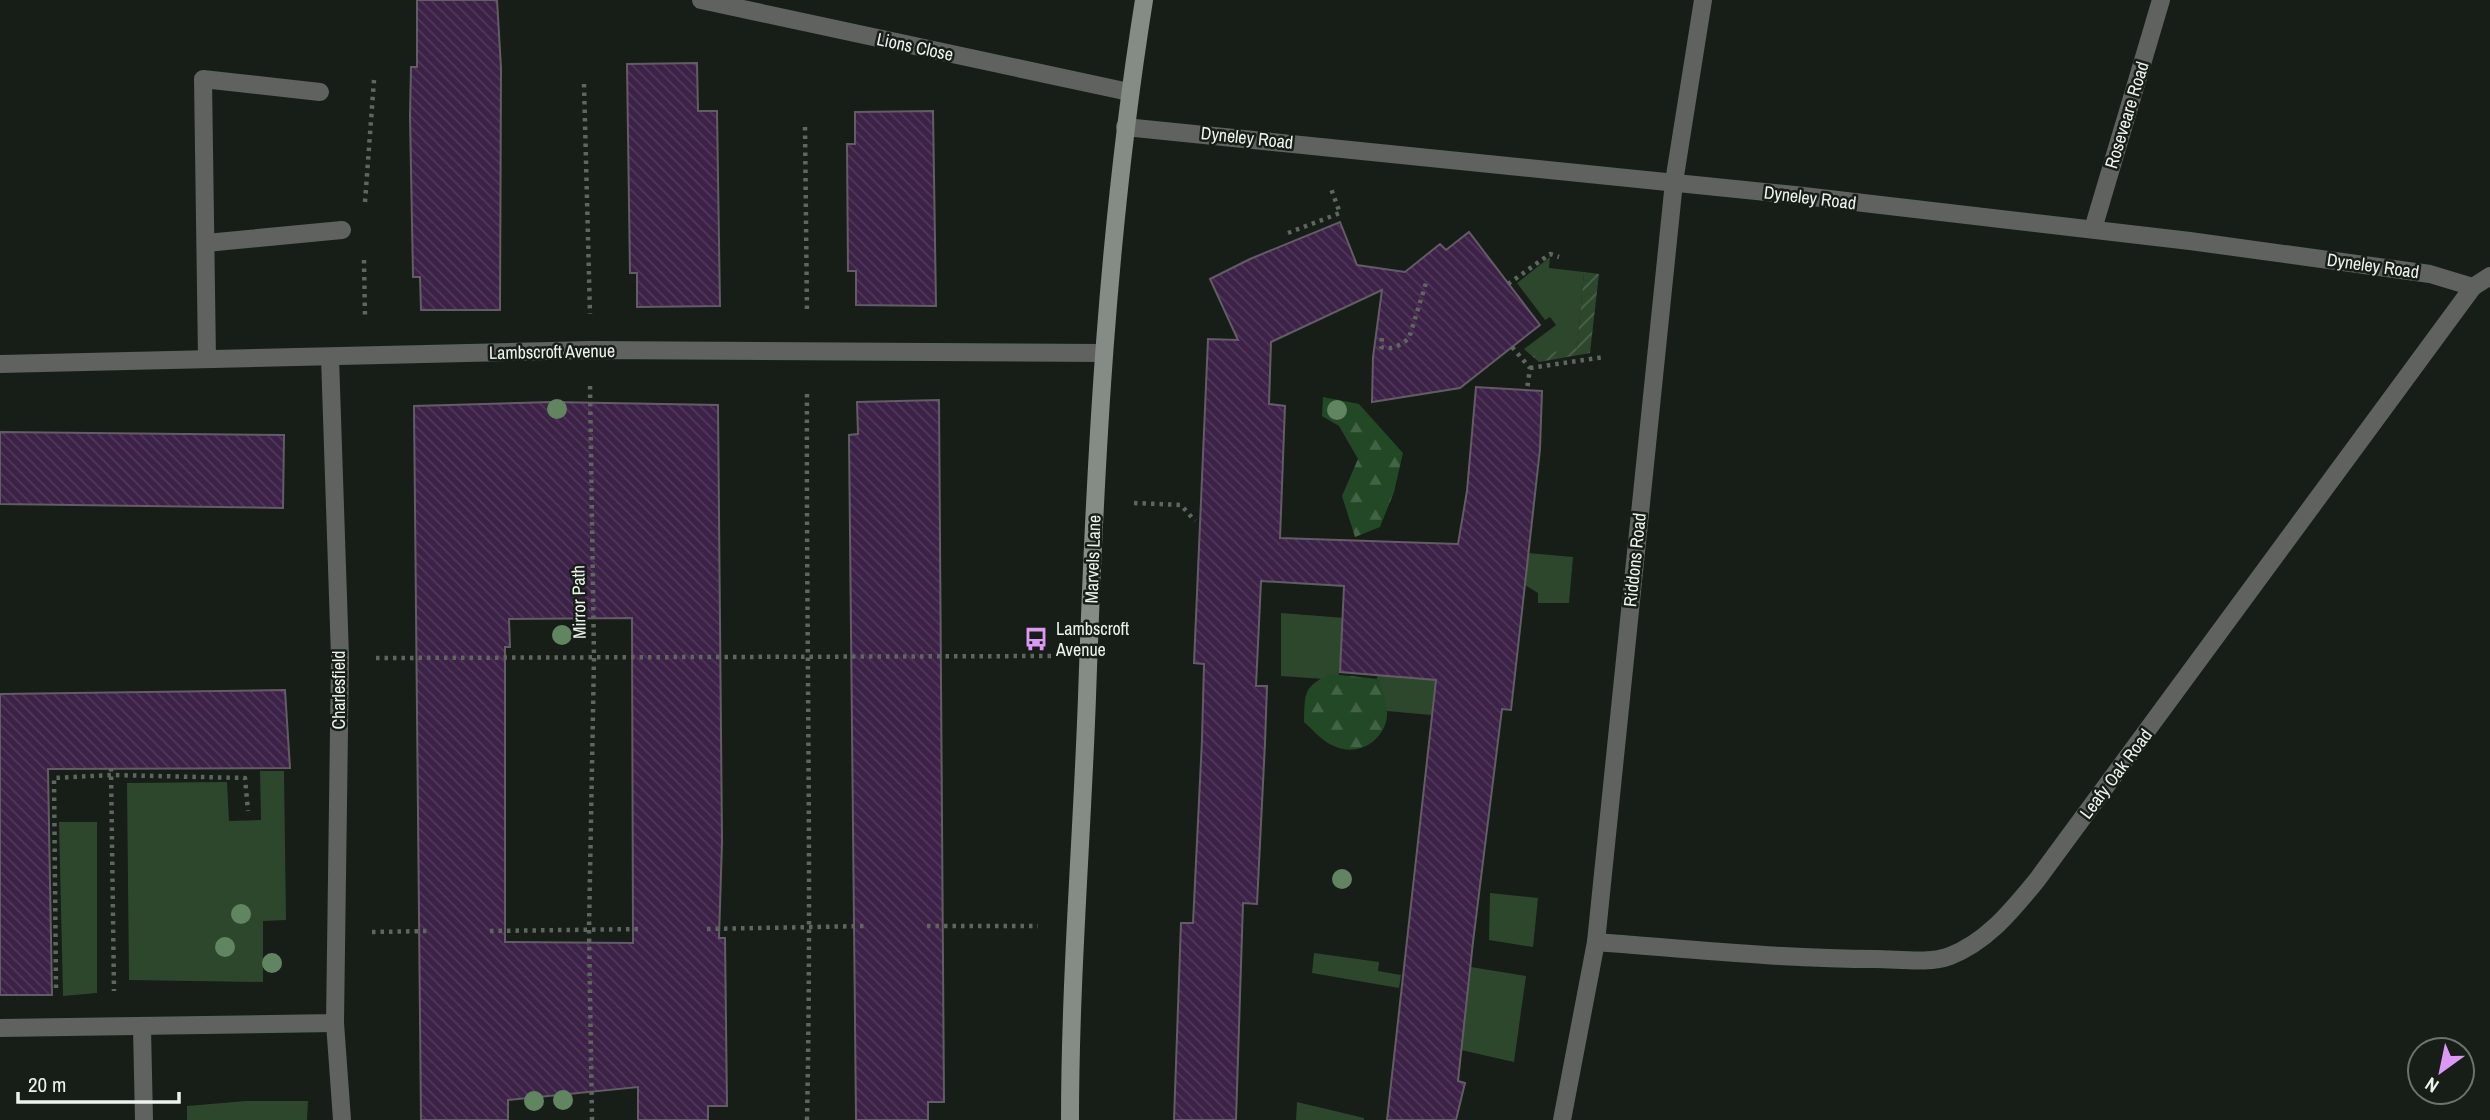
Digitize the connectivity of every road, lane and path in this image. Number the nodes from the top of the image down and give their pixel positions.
1 (701, 0) edge
2 (1144, 0) edge
3 (1703, 0) edge
4 (2161, 0) edge
5 (584, 84) dead end
6 (320, 92) dead end
7 (1129, 92) junction
8 (805, 127) dead end
9 (1125, 127) junction
10 (1674, 182) junction
11 (1333, 197) dead end
12 (2093, 229) junction
13 (342, 230) dead end
14 (1288, 233) dead end
15 (206, 243) junction
16 (1559, 257) dead end
17 (2490, 276) edge
18 (1426, 283) dead end
19 (1508, 284) dead end
20 (2473, 287) junction
21 (1382, 338) dead end
22 (1512, 347) dead end
23 (590, 350) junction
24 (808, 352) junction
25 (1103, 353) junction
26 (330, 357) junction
27 (1604, 357) dead end
28 (207, 359) junction
29 (0, 363) edge
30 (1530, 368) junction
31 (1527, 390) dead end
32 (1134, 503) dead end
33 (1195, 521) dead end
34 (806, 656) junction
35 (1089, 656) junction
36 (340, 657) junction
37 (594, 658) junction
38 (111, 768) dead end
39 (111, 775) junction
40 (248, 811) dead end
41 (811, 925) junction
42 (864, 926) dead end
43 (927, 926) dead end
44 (1075, 926) junction
45 (642, 929) dead end
46 (707, 929) dead end
47 (589, 930) junction
48 (427, 931) dead end
49 (490, 931) dead end
50 (337, 932) junction
51 (1595, 942) junction
52 (56, 988) dead end
53 (335, 1023) junction
54 (114, 1027) junction
55 (0, 1028) edge
56 (142, 1028) junction
57 (144, 1120) edge
58 (342, 1120) edge
59 (592, 1120) edge
60 (807, 1120) edge
61 (1070, 1120) edge
62 (1562, 1120) edge

1 - 7 street, Lions Close
2 - 7 street, Marvels Lane
3 - 10 street, Riddons Road
4 - 12 street, Roseveare Road
5 - 23 path, Mirror Path
6 - 15 street
7 - 9 street, Marvels Lane
8 - 24 path
9 - 10 street, Dyneley Road
9 - 25 street, Marvels Lane
10 - 12 street, Dyneley Road
10 - 51 street, Riddons Road
11 - 14 path
12 - 20 street, Dyneley Road
13 - 15 street
15 - 28 street
16 - 19 path
17 - 20 street
18 - 21 path
20 - 51 street, Leafy Oak Road
22 - 30 path
23 - 24 street, Lambscroft Avenue
23 - 26 street, Lambscroft Avenue
23 - 37 path, Mirror Path
24 - 25 street, Lambscroft Avenue
24 - 34 path
25 - 35 street, Marvels Lane
26 - 28 street, Lambscroft Avenue
26 - 36 street, Charlesfield
27 - 30 path
28 - 29 street, Lambscroft Avenue
30 - 31 path
32 - 33 path
34 - 35 path
34 - 37 path
34 - 41 path
35 - 44 street, Marvels Lane
36 - 37 path
36 - 50 street, Charlesfield
37 - 47 path, Mirror Path
38 - 39 path
39 - 40 path
39 - 52 path
39 - 54 path
41 - 42 path
41 - 46 path
41 - 60 path
43 - 44 path
44 - 61 street, Marvels Lane
45 - 47 path
47 - 49 path
47 - 59 path, Mirror Path
48 - 50 path
50 - 53 street, Charlesfield
51 - 62 street, Riddons Road
53 - 56 street
53 - 58 street, Charlesfield
54 - 55 street
54 - 56 street
56 - 57 street

